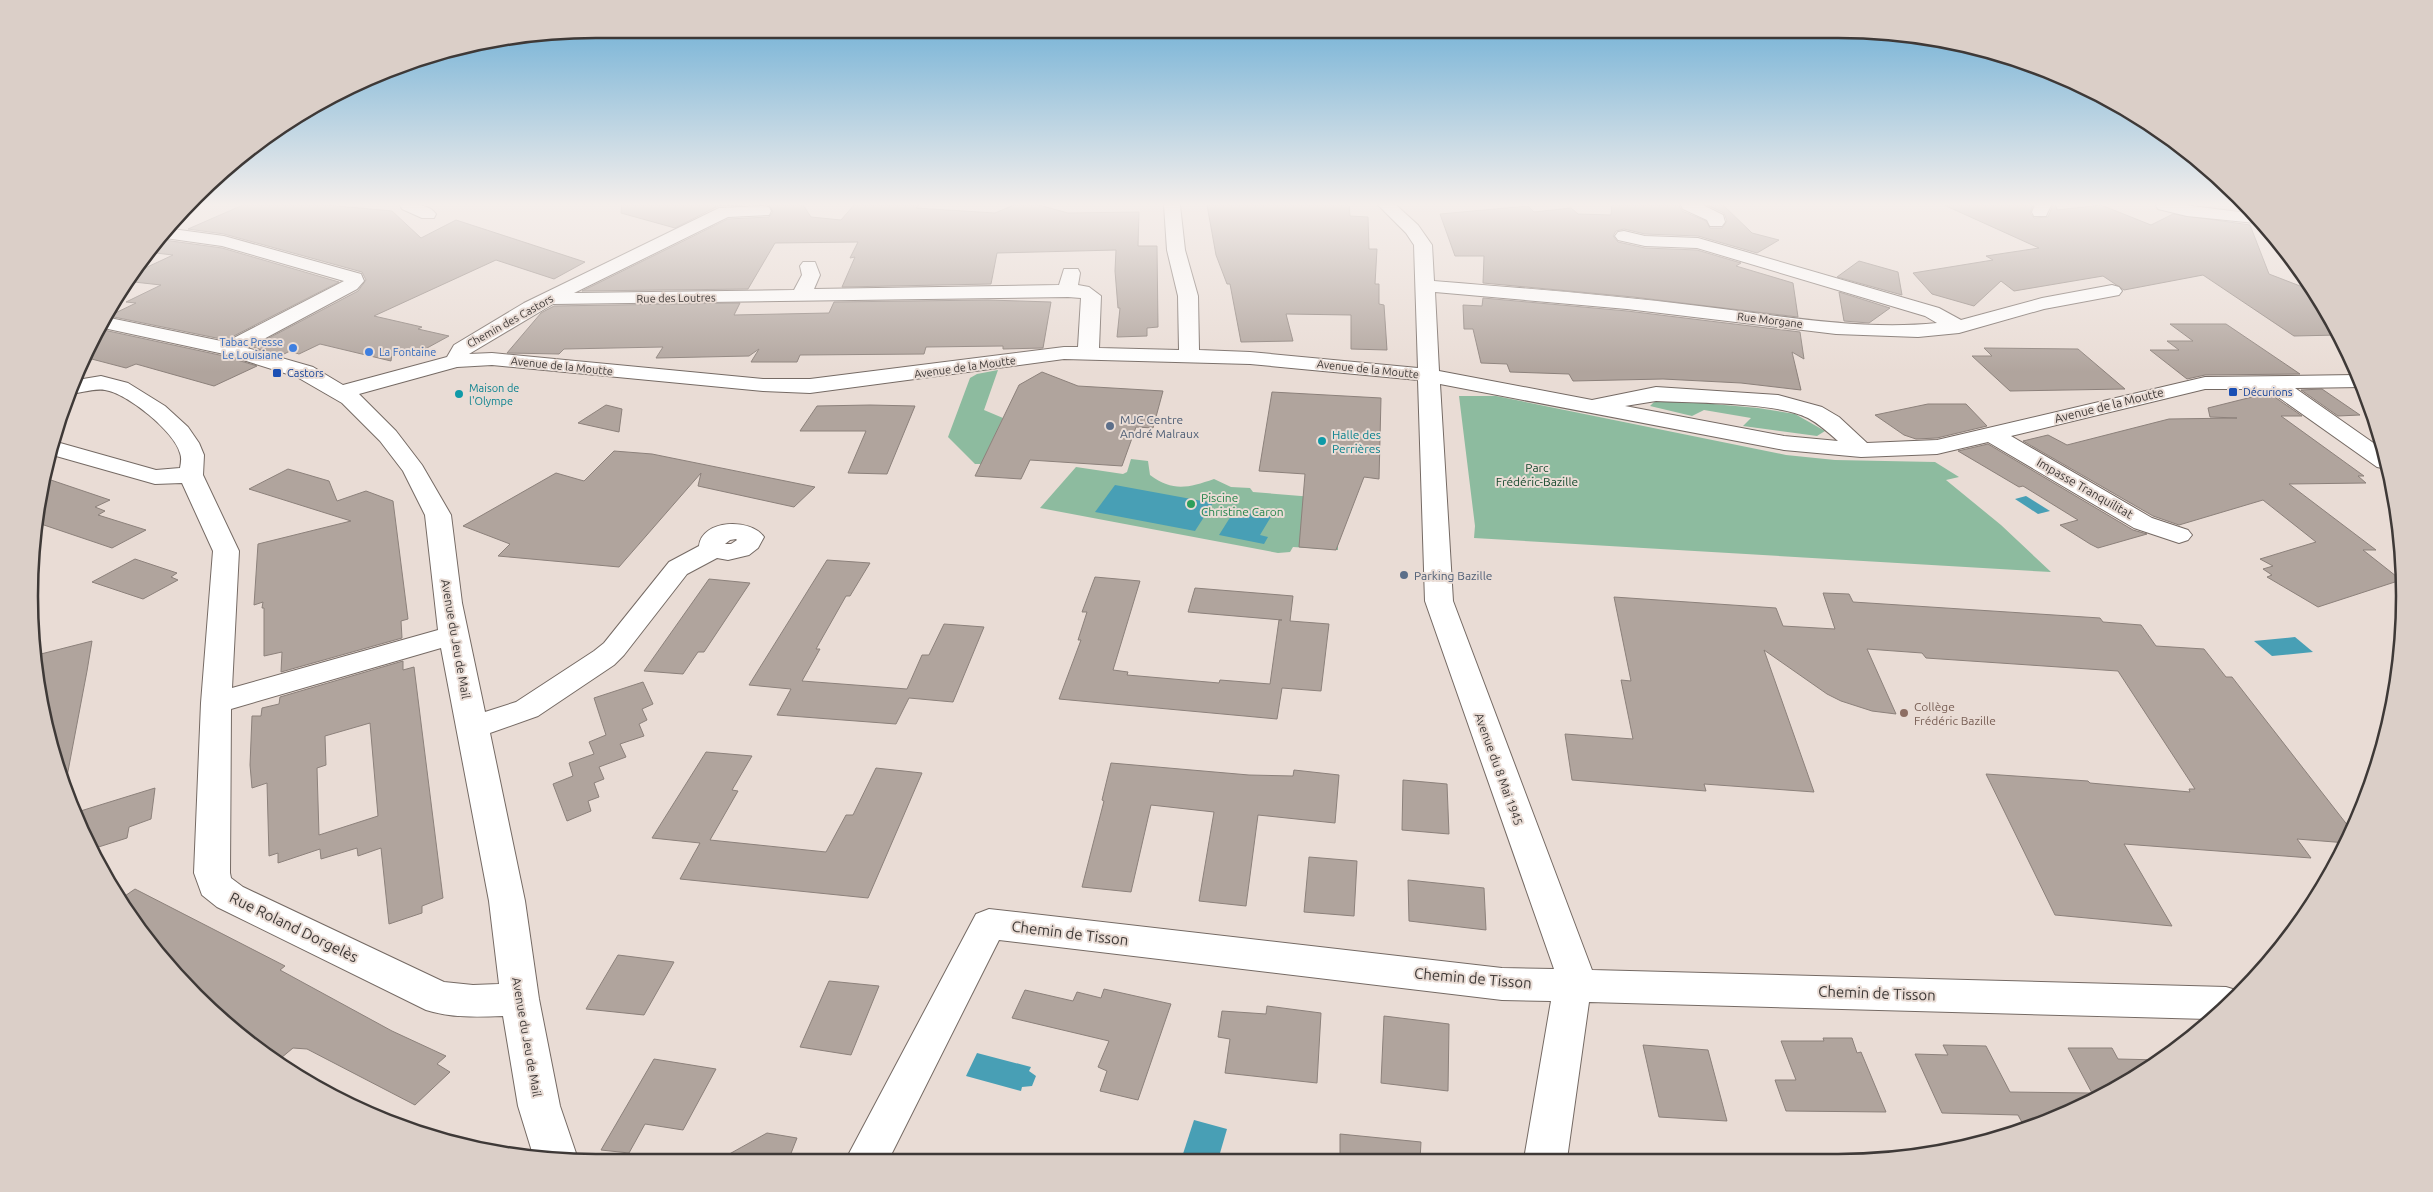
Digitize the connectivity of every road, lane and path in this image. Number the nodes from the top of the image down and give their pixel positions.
1 (293, 261) edge
2 (626, 261) edge
3 (1179, 261) edge
4 (1424, 261) edge
5 (1758, 261) edge
6 (809, 266) dead end
7 (1425, 286) junction
8 (2112, 291) dead end
9 (801, 296) junction
10 (550, 298) junction
11 (108, 324) edge
12 (1959, 327) junction
13 (228, 349) junction
14 (1088, 353) junction
15 (1189, 355) junction
16 (456, 361) junction
17 (1429, 374) junction
18 (2270, 381) junction
19 (2353, 381) edge
20 (78, 387) edge
21 (342, 392) junction
22 (1590, 405) junction
23 (1993, 435) junction
24 (58, 449) edge
25 (1860, 450) junction
26 (2377, 456) edge
27 (190, 475) junction
28 (2179, 535) dead end
29 (714, 549) dead end
30 (453, 635) junction
31 (216, 703) junction
32 (473, 727) junction
33 (1573, 984) junction
34 (520, 999) junction
35 (2219, 1003) edge
36 (554, 1153) edge
37 (870, 1154) edge
38 (1546, 1154) edge

1 - 13 street
2 - 10 street, Chemin des Castors
3 - 15 street
4 - 7 street, Avenue du 8 Mai 1945
5 - 12 street
6 - 9 street
7 - 12 street, Rue Morgane
7 - 17 street, Avenue du 8 Mai 1945
8 - 12 street, Rue Morgane
9 - 10 street, Rue des Loutres
9 - 14 street, Rue des Loutres
10 - 16 street, Chemin des Castors
11 - 13 street, Avenue du Jeu de Mail
13 - 21 street, Avenue du Jeu de Mail
14 - 15 street, Avenue de la Moutte
14 - 16 street, Avenue de la Moutte
15 - 17 street, Avenue de la Moutte
16 - 21 street, Avenue de la Moutte
17 - 22 street, Avenue de la Moutte
17 - 33 street, Avenue du 8 Mai 1945
18 - 19 street, Avenue de la Moutte
18 - 23 street, Avenue de la Moutte
18 - 26 street
20 - 27 street, Rue Roland Dorgelès
21 - 30 street, Avenue du Jeu de Mail
22 - 25 street, Avenue de la Moutte
22 - 25 street, Avenue de la Moutte
23 - 25 street, Avenue de la Moutte
23 - 28 street, Impasse Tranquilitat
24 - 27 street
27 - 31 street, Rue Roland Dorgelès
29 - 32 street
30 - 31 street
30 - 32 street, Avenue du Jeu de Mail
31 - 34 street, Rue Roland Dorgelès
32 - 34 street, Avenue du Jeu de Mail
33 - 35 street, Chemin de Tisson
33 - 37 street, Chemin de Tisson
33 - 38 street, Avenue du 8 Mai 1945
34 - 36 street, Avenue du Jeu de Mail

